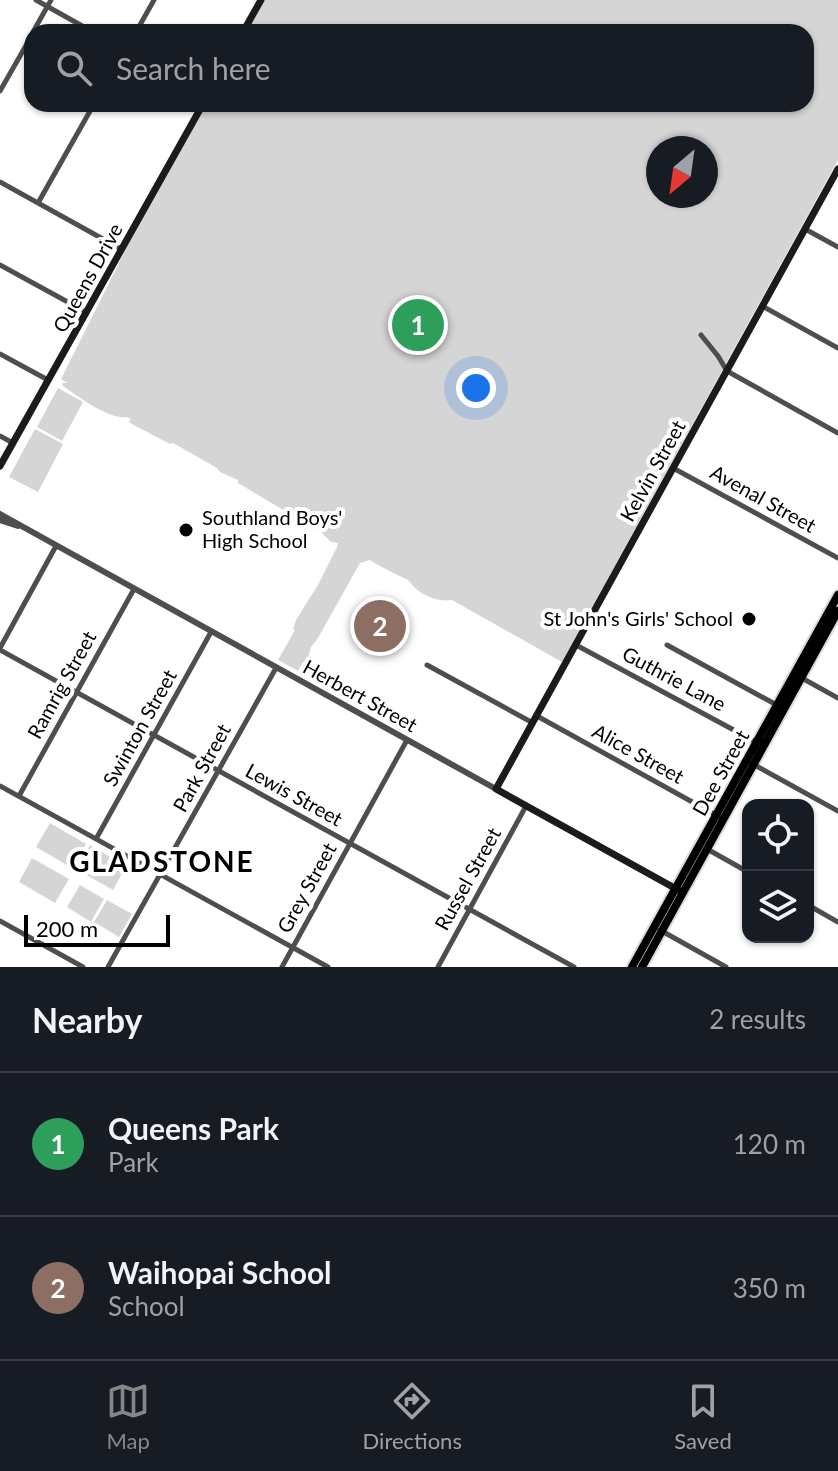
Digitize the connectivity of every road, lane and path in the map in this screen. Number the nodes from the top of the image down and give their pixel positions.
1 (36, 0) edge
2 (51, 0) edge
3 (154, 0) edge
4 (261, 0) edge
5 (48, 7) junction
6 (38, 24) edge
7 (79, 24) edge
8 (140, 24) edge
9 (248, 24) edge
10 (24, 49) edge
11 (0, 91) edge
12 (89, 112) edge
13 (198, 112) edge
14 (838, 169) edge
15 (0, 182) edge
16 (38, 203) junction
17 (805, 229) junction
18 (838, 247) edge
19 (121, 249) junction
20 (0, 265) edge
21 (762, 306) junction
22 (86, 312) junction
23 (701, 335) dead end
24 (838, 348) edge
25 (0, 354) edge
26 (727, 371) junction
27 (48, 380) junction
28 (838, 433) edge
29 (0, 436) edge
30 (13, 443) junction
31 (0, 466) edge
32 (673, 468) junction
33 (0, 514) edge
34 (0, 520) edge
35 (22, 527) junction
36 (56, 546) junction
37 (838, 558) edge
38 (134, 589) junction
39 (838, 595) edge
40 (838, 611) edge
41 (211, 632) junction
42 (576, 645) junction
43 (667, 645) dead end
44 (0, 649) edge
45 (427, 665) dead end
46 (276, 668) junction
47 (798, 676) junction
48 (76, 693) junction
49 (838, 698) edge
50 (780, 707) junction
51 (535, 720) junction
52 (154, 735) junction
53 (407, 740) junction
54 (757, 742) junction
55 (750, 762) junction
56 (218, 771) junction
57 (0, 786) edge
58 (496, 789) junction
59 (19, 796) junction
60 (526, 806) junction
61 (838, 811) edge
62 (720, 817) junction
63 (96, 839) junction
64 (350, 844) junction
65 (703, 847) junction
66 (746, 871) edge
67 (160, 874) junction
68 (679, 891) junction
69 (814, 908) edge
70 (469, 909) junction
71 (0, 921) edge
72 (838, 922) edge
73 (658, 929) junction
74 (293, 947) junction
75 (83, 967) edge
76 (108, 967) edge
77 (282, 967) edge
78 (328, 967) edge
79 (438, 967) edge
80 (574, 967) edge
81 (632, 967) edge
82 (642, 967) edge
83 (726, 967) edge

1 - 5 street
2 - 5 street
3 - 8 street
4 - 9 main road
5 - 6 street
5 - 7 street
10 - 11 street
12 - 16 street
13 - 19 main road, Queens Drive
14 - 17 main road, Kelvin Street
15 - 16 street
16 - 19 street
17 - 18 street
17 - 21 main road, Kelvin Street
19 - 22 main road, Queens Drive
20 - 22 street
21 - 24 street
21 - 26 main road, Kelvin Street
22 - 27 main road, Queens Drive
23 - 26 street
25 - 27 street
26 - 28 street
26 - 32 main road, Kelvin Street
27 - 30 main road, Queens Drive
29 - 30 street
30 - 31 main road, Queens Drive
32 - 37 street, Avenal Street
32 - 42 main road, Kelvin Street
33 - 35 street, Herbert Street
34 - 35 street, Herbert Street
35 - 36 street, Herbert Street
36 - 38 street, Herbert Street
36 - 44 street
38 - 41 street, Herbert Street
38 - 48 street, Ramrig Street
39 - 47 main road, Dee Street
40 - 47 main road, Dee Street
41 - 46 street, Herbert Street
41 - 52 street, Swinton Street
42 - 51 main road, Kelvin Street
42 - 54 street, Guthrie Lane
43 - 50 street
44 - 48 street, Lewis Street
45 - 51 street, Alice Street
46 - 53 street, Herbert Street
46 - 56 street, Park Street
47 - 49 street
47 - 50 main road, Dee Street
48 - 52 street, Lewis Street
48 - 59 street, Ramrig Street
50 - 54 main road, Dee Street
50 - 55 main road, Dee Street
51 - 58 main road, Kelvin Street
51 - 62 street, Alice Street
52 - 56 street, Lewis Street
52 - 63 street, Swinton Street
53 - 58 street, Herbert Street
53 - 64 street, Grey Street
54 - 55 main road, Dee Street
55 - 61 street
55 - 62 main road, Dee Street
56 - 64 street, Lewis Street
56 - 67 street, Park Street
57 - 59 street
58 - 60 main road, Herbert Street
59 - 63 street
60 - 68 main road, Herbert Street
60 - 70 street, Russel Street
62 - 65 main road, Dee Street
63 - 67 street
64 - 70 street, Lewis Street
64 - 74 street, Grey Street
65 - 66 street
65 - 68 main road, Dee Street
67 - 74 street
67 - 76 street, Park Street
68 - 73 main road, Dee Street
69 - 72 street
70 - 79 street, Russel Street
70 - 80 street, Lewis Street
71 - 75 street
73 - 81 main road, Dee Street
73 - 82 main road, Dee Street
73 - 83 street
74 - 77 street, Grey Street
74 - 78 street

